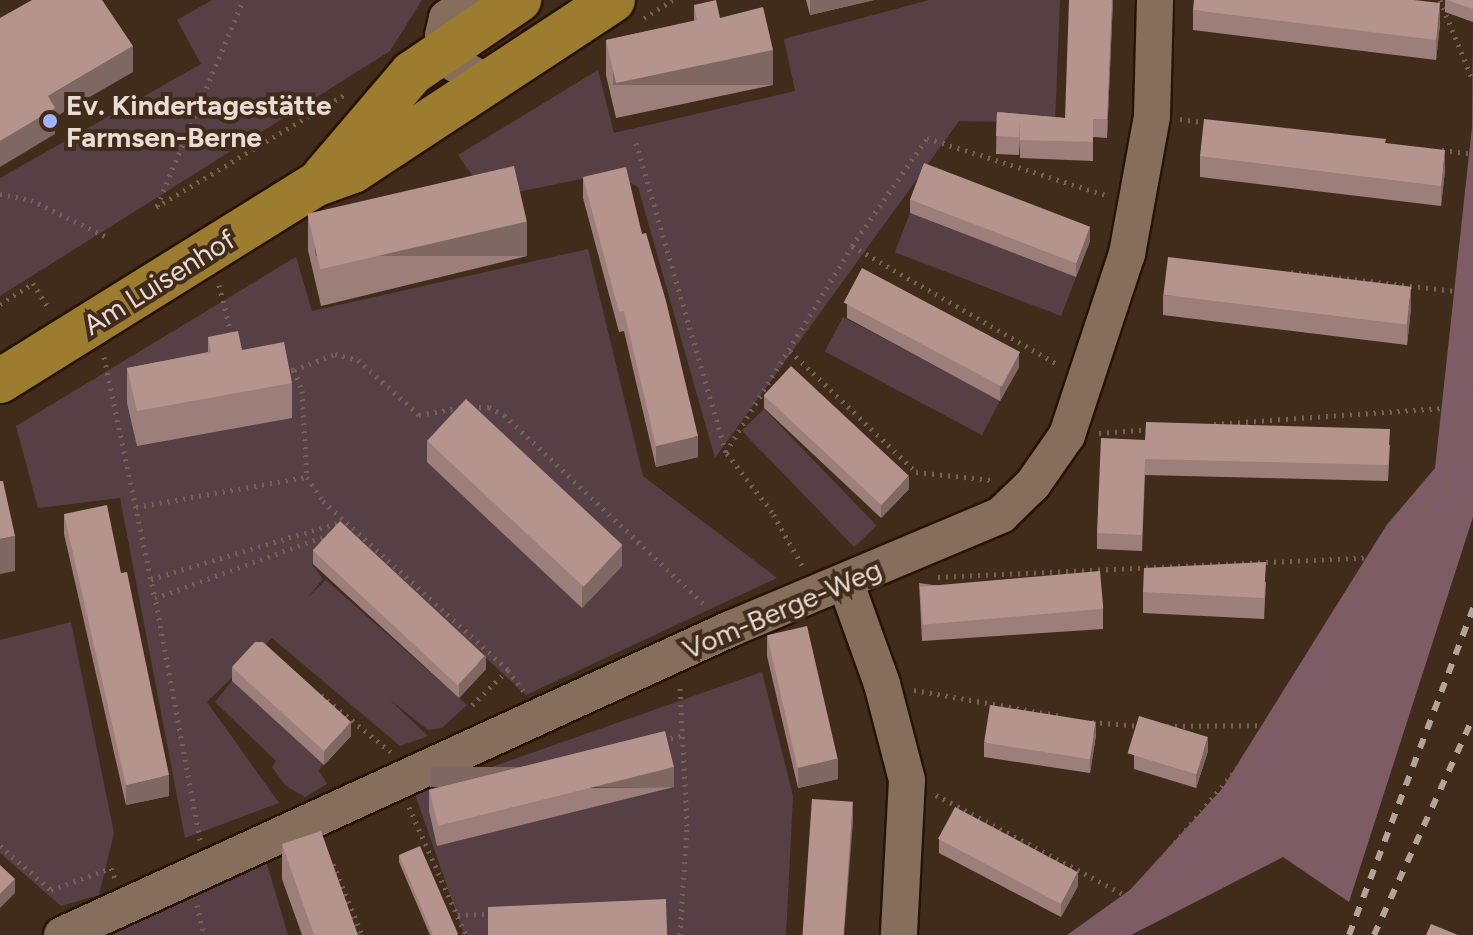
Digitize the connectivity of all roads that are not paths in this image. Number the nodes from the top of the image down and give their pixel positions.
1 (473, 0) edge
2 (519, 0) edge
3 (613, 0) edge
4 (1155, 0) edge
5 (445, 46) junction
6 (484, 81) junction
7 (317, 184) junction
8 (0, 381) edge
9 (832, 587) junction
10 (62, 935) edge
11 (899, 935) edge

1 - 5 street
2 - 5 main road, Am Luisenhof
3 - 6 main road, Am Luisenhof
4 - 9 street, Vom-Berge-Weg
5 - 6 street
5 - 7 main road, Am Luisenhof
6 - 7 main road, Am Luisenhof
7 - 8 main road, Am Luisenhof
9 - 10 street, Vom-Berge-Weg
9 - 11 street

